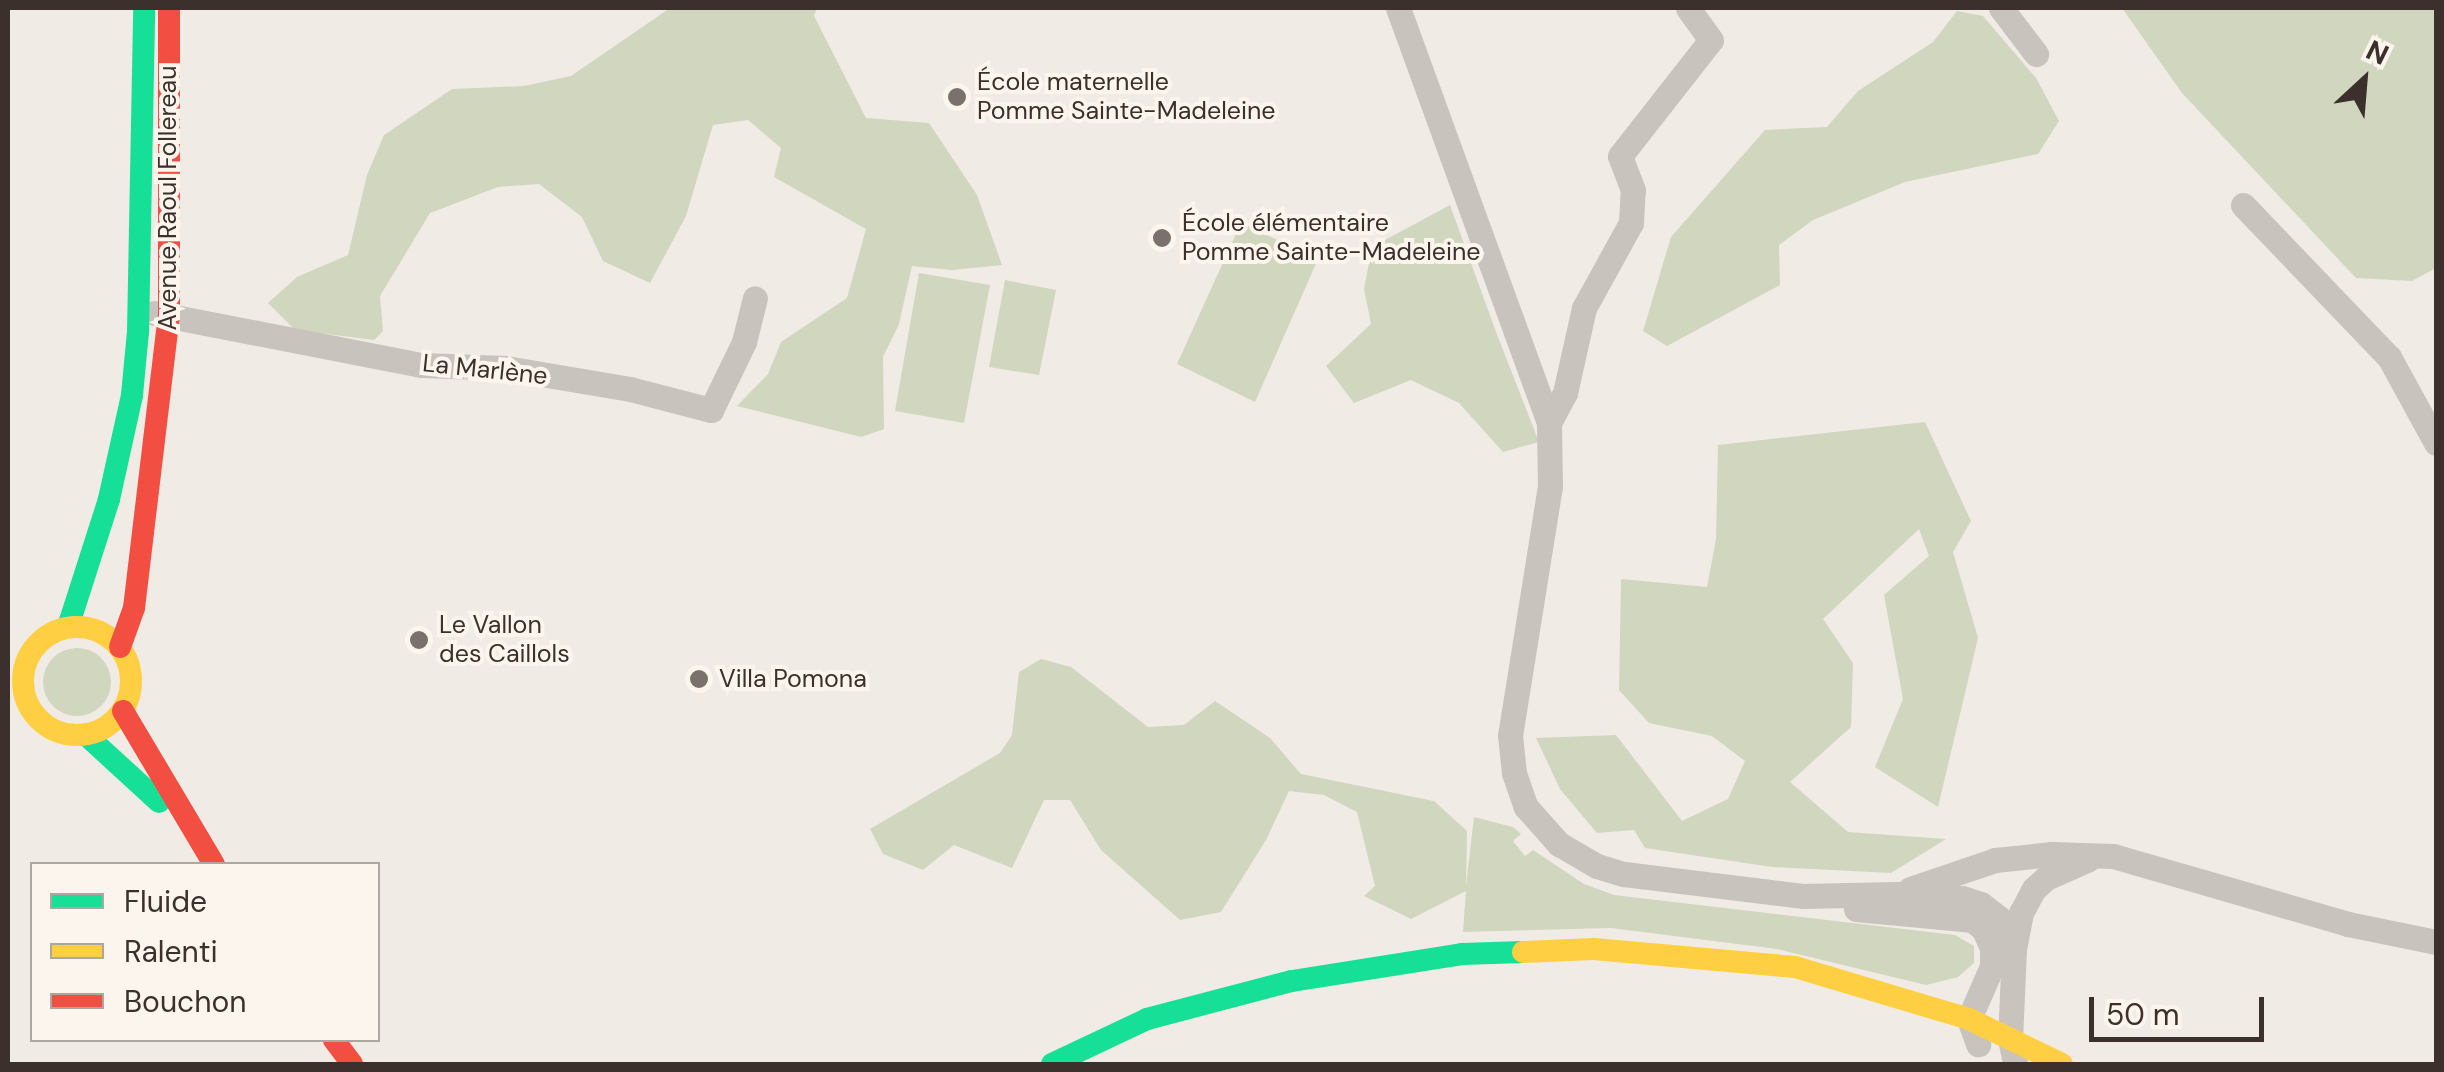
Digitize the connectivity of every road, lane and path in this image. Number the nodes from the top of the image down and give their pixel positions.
1 (144, 8) edge
2 (170, 8) edge
3 (1398, 8) edge
4 (1688, 8) edge
5 (2001, 8) edge
6 (2036, 54) dead end
7 (2243, 205) dead end
8 (755, 298) dead end
9 (139, 311) junction
10 (170, 316) junction
11 (1549, 423) junction
12 (2436, 443) edge
13 (108, 499) junction
14 (146, 507) junction
15 (68, 628) junction
16 (120, 647) junction
17 (18, 658) edge
18 (17, 697) edge
19 (123, 711) junction
20 (86, 735) junction
21 (200, 844) junction
22 (2023, 856) junction
23 (2096, 856) junction
24 (213, 862) edge
25 (2046, 878) junction
26 (1896, 894) junction
27 (1802, 896) junction
28 (1977, 912) junction
29 (2436, 942) edge
30 (2014, 948) junction
31 (1973, 1032) junction
32 (336, 1042) edge
33 (2015, 1055) edge
34 (352, 1064) edge
35 (1052, 1064) edge
36 (2062, 1064) edge

1 - 9 main road, Avenue Raoul Follereau
2 - 10 main road, Avenue Raoul Follereau
3 - 11 street
4 - 11 street
5 - 6 street
7 - 12 street
8 - 10 street, La Marlène
9 - 10 street, La Marlène
9 - 13 main road, Avenue Raoul Follereau
10 - 14 main road, Avenue Raoul Follereau
11 - 27 street
13 - 14 main road
13 - 15 main road, Avenue Raoul Follereau
14 - 16 main road, Avenue Raoul Follereau
15 - 16 main road
15 - 17 main road
16 - 19 main road
17 - 18 main road
18 - 20 main road
19 - 20 main road
19 - 21 main road
20 - 21 main road
21 - 24 main road
22 - 23 street
22 - 26 street
22 - 28 street
23 - 25 street
23 - 29 street
25 - 28 street
25 - 30 street
26 - 27 street
26 - 28 street
27 - 28 street
28 - 30 street
28 - 31 street
30 - 33 street
31 - 33 main road
31 - 35 main road
32 - 34 main road
33 - 36 main road

